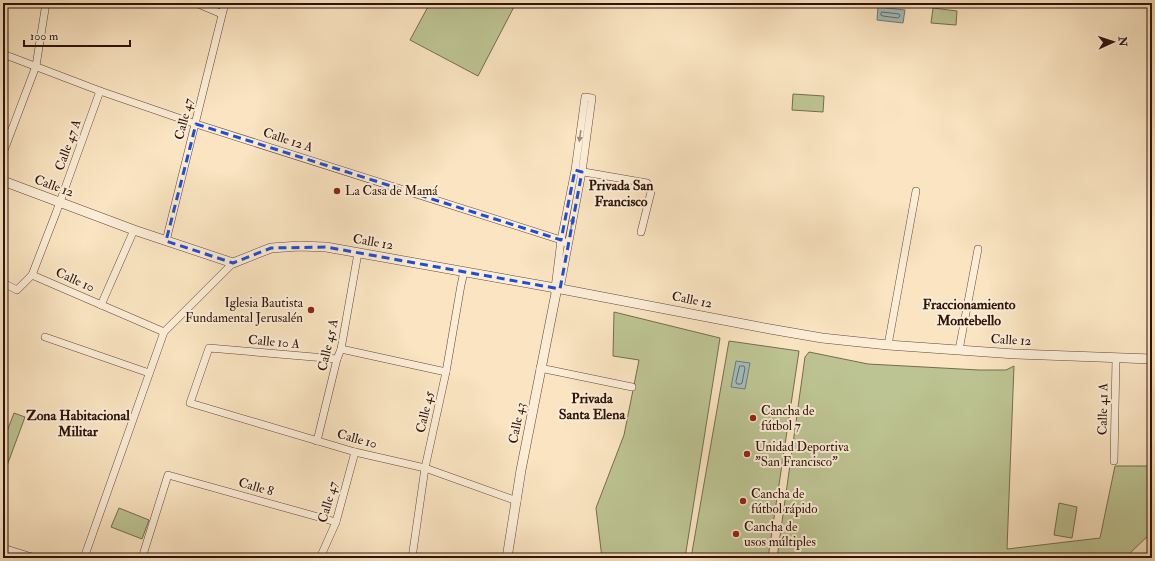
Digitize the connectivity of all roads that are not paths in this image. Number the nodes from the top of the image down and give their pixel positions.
1 (46, 3) edge
2 (196, 3) edge
3 (225, 3) edge
4 (222, 14) junction
5 (3, 54) edge
6 (36, 66) junction
7 (100, 91) junction
8 (196, 124) junction
9 (3, 153) edge
10 (578, 171) junction
11 (3, 181) edge
12 (916, 191) dead end
13 (60, 202) junction
14 (134, 230) junction
15 (641, 232) dead end
16 (561, 240) junction
17 (166, 241) junction
18 (568, 244) junction
19 (978, 249) dead end
20 (358, 253) junction
21 (232, 263) junction
22 (464, 272) junction
23 (32, 274) junction
24 (3, 284) edge
25 (557, 290) junction
26 (101, 305) junction
27 (164, 332) junction
28 (46, 337) dead end
29 (888, 345) junction
30 (341, 349) junction
31 (959, 350) junction
32 (1116, 358) junction
33 (337, 359) junction
34 (1152, 359) edge
35 (540, 368) junction
36 (446, 372) junction
37 (149, 373) junction
38 (632, 387) dead end
39 (190, 403) joint
40 (317, 441) junction
41 (355, 452) junction
42 (1114, 461) dead end
43 (425, 468) junction
44 (516, 501) junction
45 (336, 522) junction
46 (3, 548) edge
47 (35, 558) edge
48 (84, 558) edge
49 (142, 558) edge
50 (320, 558) edge
51 (412, 558) edge
52 (507, 558) edge

1 - 6 street
2 - 4 street
3 - 4 street, Calle 47
4 - 8 street, Calle 47
5 - 6 street, Calle 12 A
6 - 7 street, Calle 12 A
6 - 9 street
7 - 8 street, Calle 12 A
7 - 13 street, Calle 47 A
8 - 16 street, Calle 12 A
8 - 17 street, Calle 47
10 -> 10 street
10 - 15 street
10 - 16 street
18 -> 10 street
11 - 13 street, Calle 12
12 - 29 street
13 - 14 street, Calle 12
13 - 23 street, Calle 47 A
14 - 17 street, Calle 12
14 - 26 street
16 - 18 street, Calle 12 A
16 - 25 street
17 - 21 street, Calle 12
18 - 25 street
19 - 31 street
20 - 21 street, Calle 12
20 - 22 street, Calle 12
20 - 30 street, Calle 45 A
21 - 27 street, Calle 12
22 - 25 street, Calle 12
22 - 36 street, Calle 45
23 - 24 street
23 - 26 street, Calle 10
25 - 29 street, Calle 12
25 - 35 street, Calle 43
26 - 27 street, Calle 10
27 - 37 street
28 - 37 street
29 - 31 street, Calle 12
30 - 33 street, Calle 45 A
30 - 36 street
31 - 32 street, Calle 12
32 - 34 street, Calle 12
32 - 42 street, Calle 41 A
33 - 39 street, Calle 10 A
33 - 40 street, Calle 45 A
35 - 38 street
35 - 44 street, Calle 43
36 - 43 street, Calle 45
37 - 48 street
39 - 40 street, Calle 10
40 - 41 street, Calle 10
41 - 43 street, Calle 10
41 - 45 street, Calle 47
43 - 44 street, Calle 10
43 - 51 street, Calle 45
44 - 52 street, Calle 43
45 - 49 street, Calle 8
45 - 50 street, Calle 47
46 - 47 street

